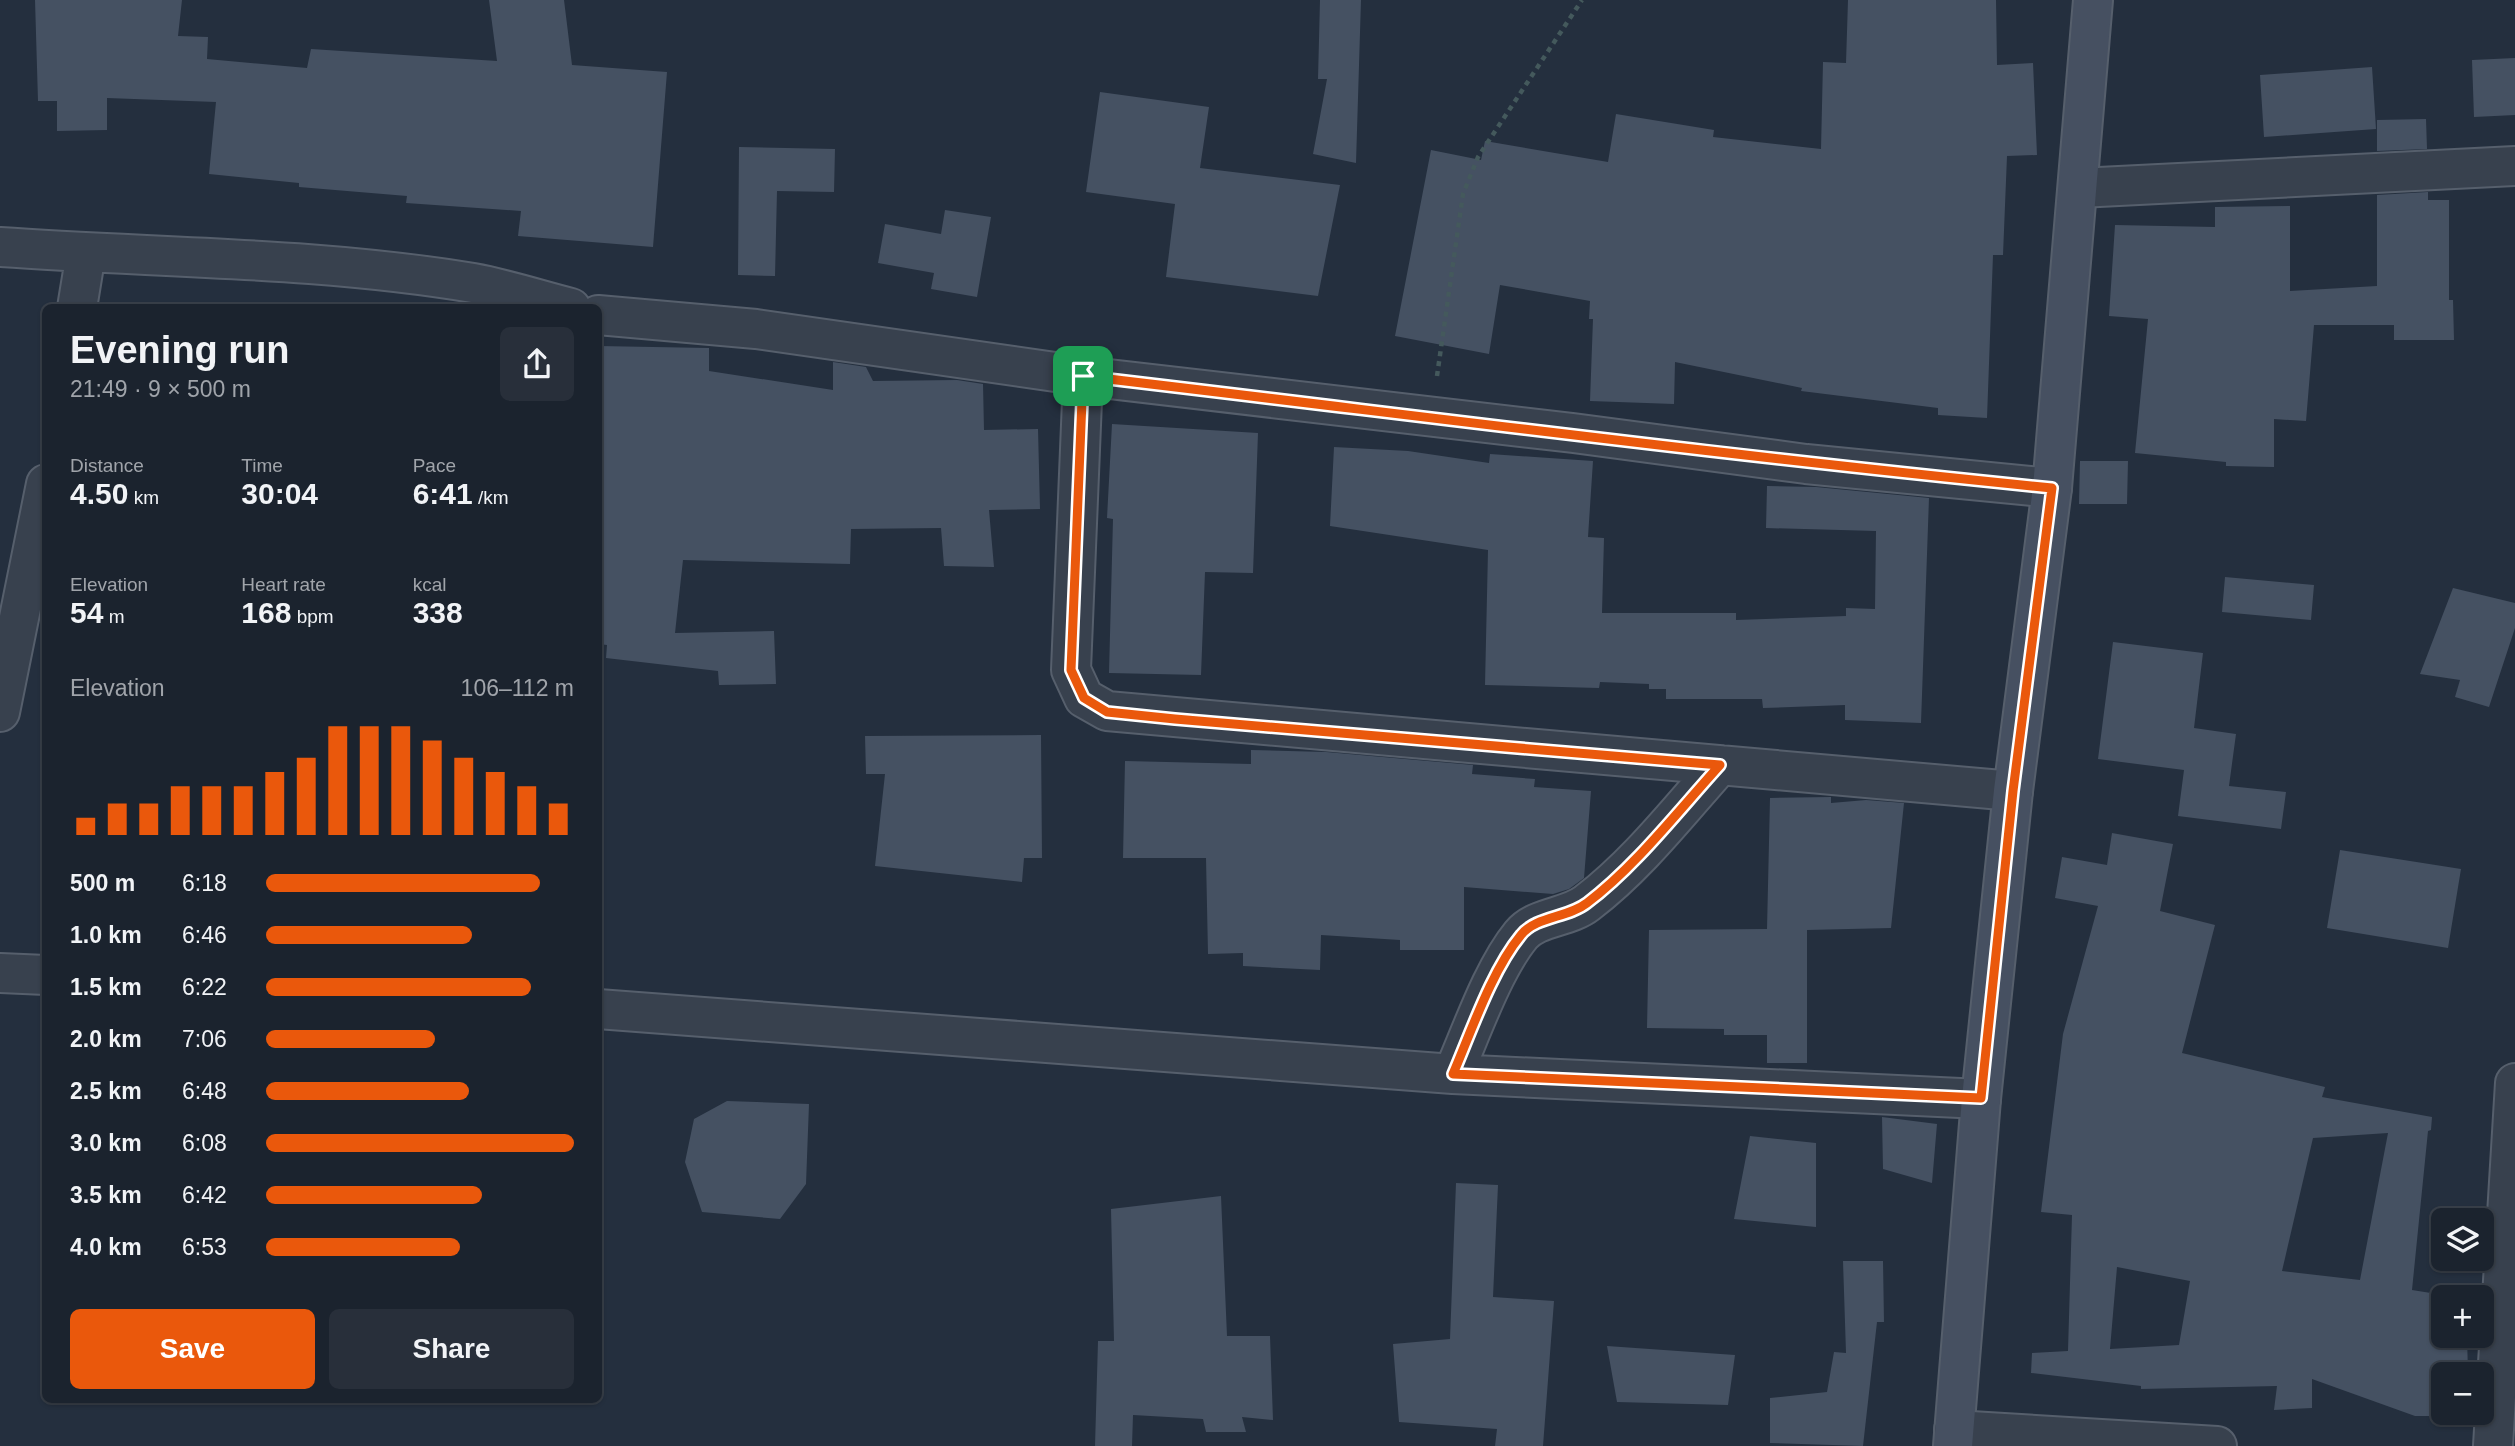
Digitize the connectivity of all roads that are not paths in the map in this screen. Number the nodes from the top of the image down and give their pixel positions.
1 (2094, 0) edge
2 (2515, 166) edge
3 (2079, 188) junction
4 (0, 247) edge
5 (86, 253) junction
6 (78, 304) edge
7 (555, 304) edge
8 (602, 315) edge
9 (1083, 376) junction
10 (2052, 488) junction
11 (42, 504) edge
12 (0, 712) edge
13 (1720, 765) junction
14 (2013, 791) junction
15 (0, 973) edge
16 (42, 975) edge
17 (602, 1009) edge
18 (1453, 1074) junction
19 (2515, 1083) edge
20 (1981, 1098) junction
21 (1953, 1438) edge
22 (2217, 1446) edge
23 (2493, 1446) edge

1 - 3 main road
2 - 3 street
3 - 10 main road
4 - 5 street
5 - 6 street
5 - 7 street
8 - 9 street
9 - 10 street
9 - 13 street
10 - 14 main road
11 - 12 street
13 - 14 street
13 - 18 street
14 - 20 main road
15 - 16 street
17 - 18 street
18 - 20 street
19 - 23 street
20 - 21 main road
21 - 22 street

